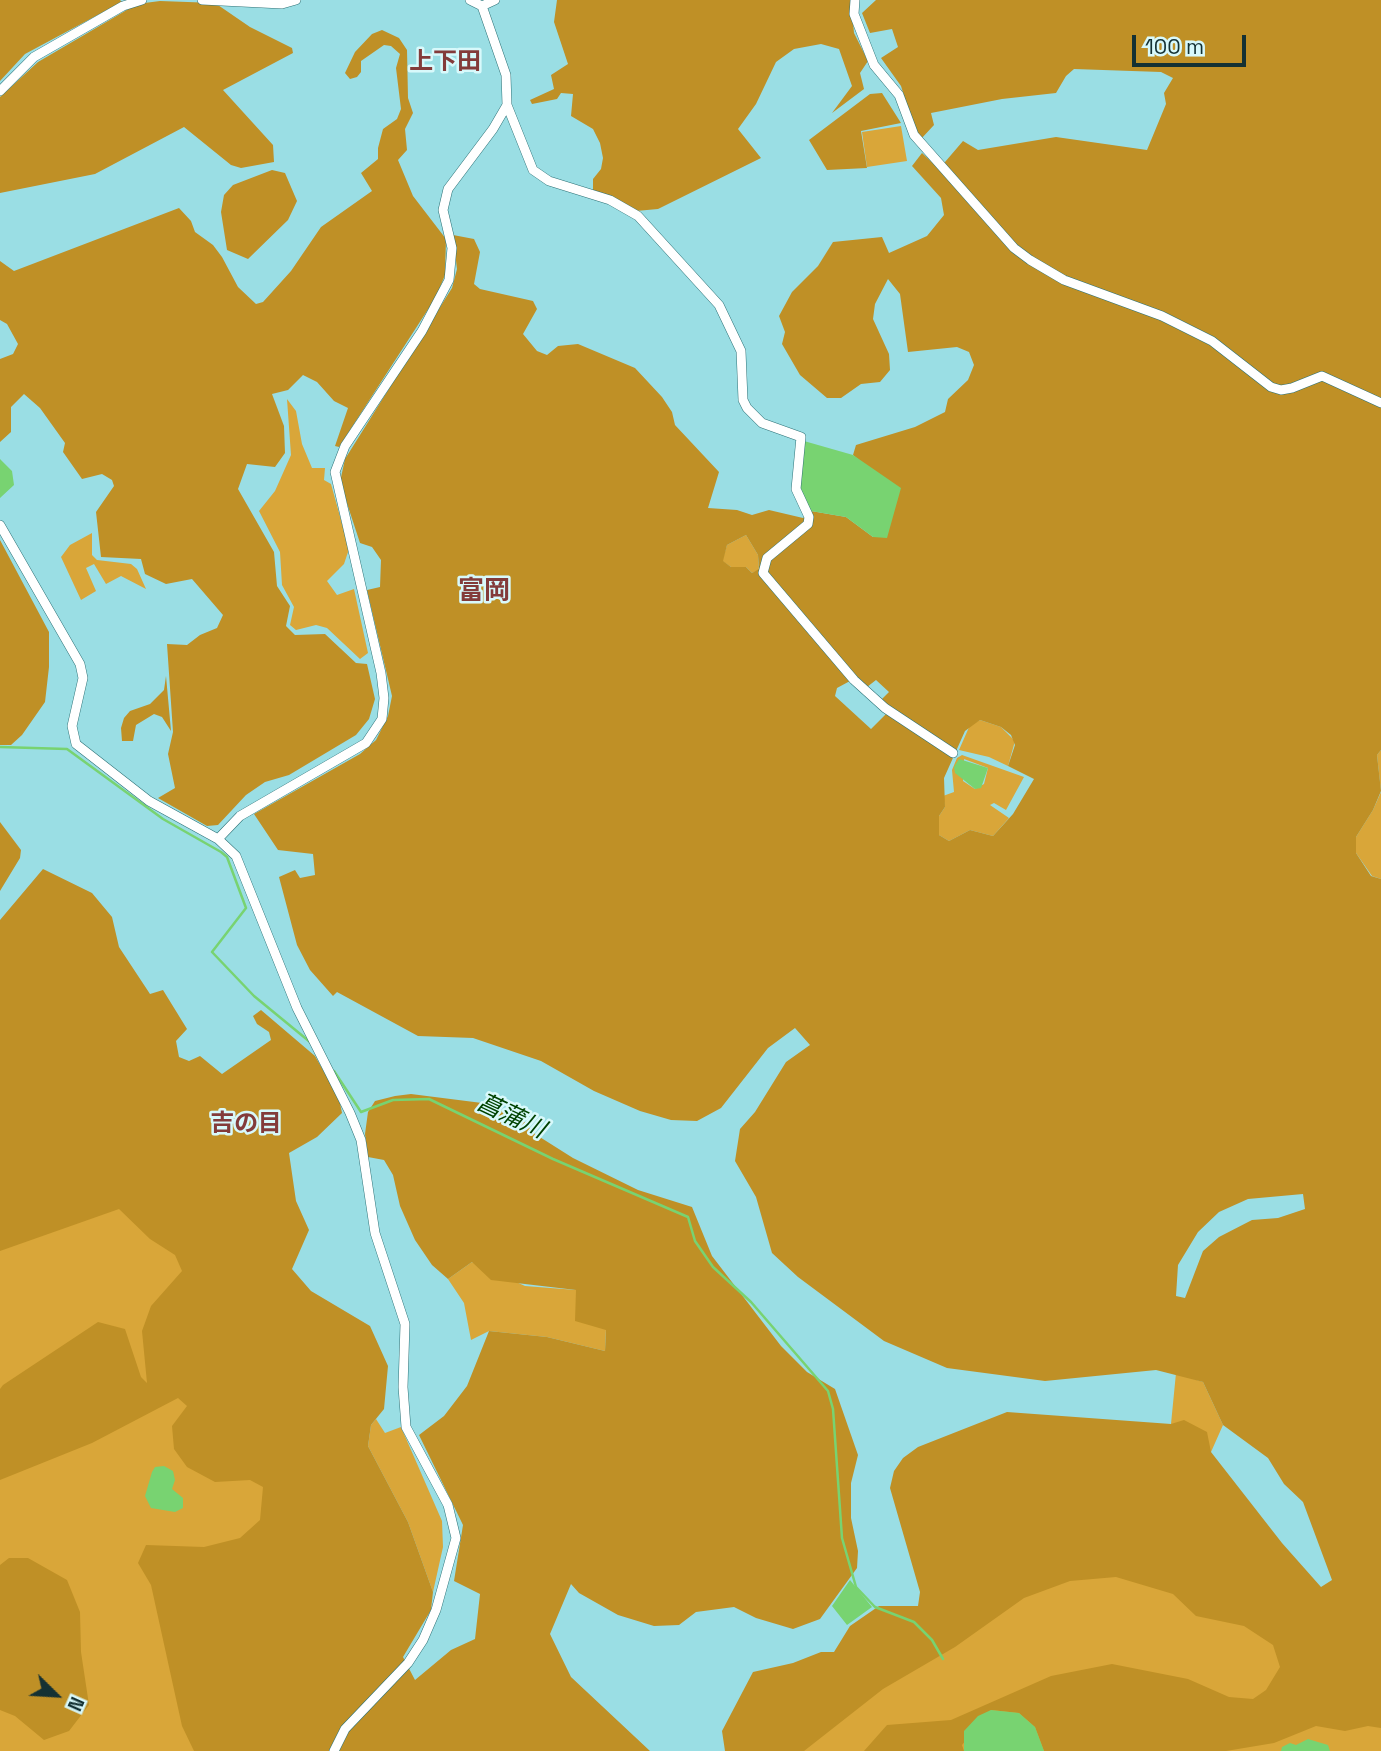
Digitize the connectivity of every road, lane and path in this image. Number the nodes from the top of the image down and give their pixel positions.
1 (142, 0) edge
2 (202, 0) edge
3 (296, 0) edge
4 (470, 0) edge
5 (495, 0) edge
6 (855, 0) edge
7 (482, 6) junction
8 (0, 90) edge
9 (507, 105) junction
10 (1381, 403) edge
11 (0, 525) edge
12 (953, 753) dead end
13 (218, 839) junction
14 (334, 1751) edge

1 - 8 street
2 - 3 street
4 - 7 street
5 - 7 street
6 - 10 street
7 - 9 street
9 - 12 street
9 - 13 street
11 - 13 street
13 - 14 street

